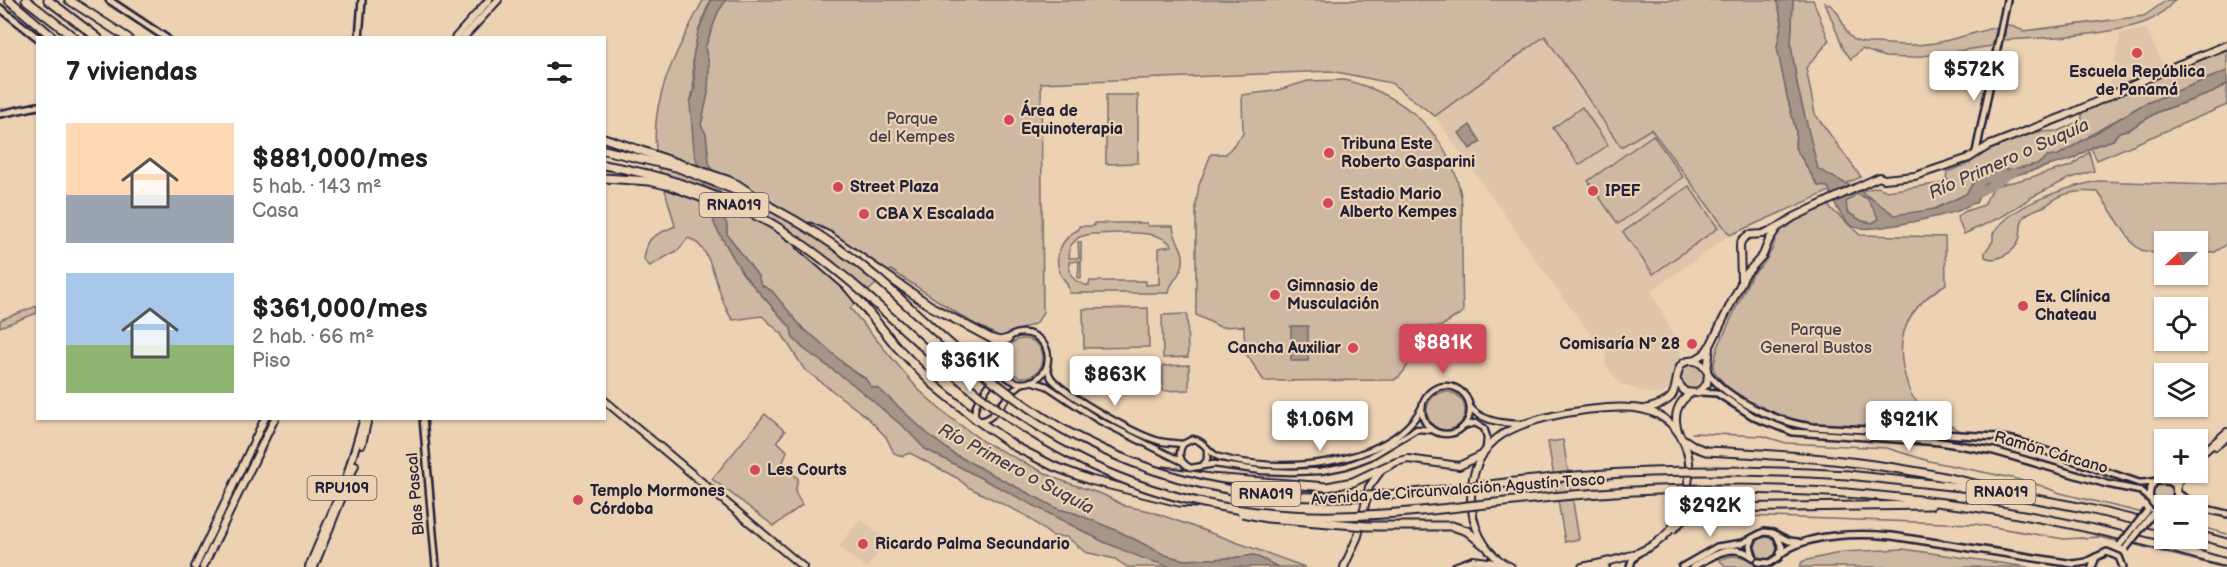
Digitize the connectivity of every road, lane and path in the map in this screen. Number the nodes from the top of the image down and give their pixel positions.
1 (9, 0) edge
2 (26, 0) edge
3 (48, 0) edge
4 (69, 0) edge
5 (109, 0) edge
6 (362, 0) edge
7 (489, 0) edge
8 (498, 0) edge
9 (2007, 0) edge
10 (0, 8) edge
11 (36, 36) edge
12 (52, 36) edge
13 (72, 36) edge
14 (95, 36) edge
15 (125, 36) edge
16 (163, 36) edge
17 (358, 36) edge
18 (457, 36) edge
19 (467, 36) edge
20 (2227, 45) edge
21 (36, 106) edge
22 (0, 114) edge
23 (606, 139) edge
24 (606, 150) edge
25 (1976, 152) junction
26 (666, 161) junction
27 (606, 166) edge
28 (606, 178) edge
29 (677, 185) junction
30 (797, 222) junction
31 (1777, 228) junction
32 (787, 234) junction
33 (1756, 235) junction
34 (1765, 247) junction
35 (1741, 252) junction
36 (1759, 258) junction
37 (1740, 284) junction
38 (1008, 339) junction
39 (1711, 344) junction
40 (1693, 361) junction
41 (999, 362) junction
42 (1047, 366) junction
43 (1707, 372) junction
44 (1677, 381) junction
45 (1028, 382) junction
46 (1699, 392) junction
47 (1691, 393) junction
48 (606, 402) edge
49 (1469, 405) junction
50 (1422, 407) junction
51 (1644, 410) junction
52 (264, 420) edge
53 (274, 420) edge
54 (363, 420) edge
55 (367, 420) edge
56 (423, 420) edge
57 (977, 420) junction
58 (1526, 424) junction
59 (1464, 426) junction
60 (1431, 430) junction
61 (2227, 432) edge
62 (1680, 436) junction
63 (2227, 437) edge
64 (1182, 444) junction
65 (1208, 448) junction
66 (2208, 450) edge
67 (1484, 452) junction
68 (2208, 452) edge
69 (1181, 461) junction
70 (1203, 465) junction
71 (251, 466) junction
72 (1387, 466) junction
73 (241, 470) junction
74 (1153, 470) junction
75 (236, 481) junction
76 (2154, 483) joint
77 (2171, 483) edge
78 (2178, 483) edge
79 (2176, 492) junction
80 (2008, 493) junction
81 (2176, 495) edge
82 (2180, 495) edge
83 (2150, 500) junction
84 (1203, 503) junction
85 (1955, 504) junction
86 (2154, 504) edge
87 (1229, 508) junction
88 (2208, 509) edge
89 (2154, 511) edge
90 (2150, 512) junction
91 (2227, 514) edge
92 (225, 522) junction
93 (2154, 525) edge
94 (1674, 528) junction
95 (1776, 535) junction
96 (1753, 538) junction
97 (2208, 538) edge
98 (1808, 541) junction
99 (2227, 543) edge
100 (1484, 545) junction
101 (2122, 547) junction
102 (1641, 550) junction
103 (2108, 552) junction
104 (1780, 556) junction
105 (1753, 557) junction
106 (2096, 557) junction
107 (1758, 562) junction
108 (2227, 563) edge
109 (2074, 564) junction
110 (2123, 565) edge
111 (1344, 566) edge
112 (1508, 566) edge
113 (1585, 566) edge
114 (195, 567) edge
115 (204, 567) edge
116 (311, 567) edge
117 (436, 567) edge
118 (804, 567) edge
119 (1454, 567) edge
120 (1606, 567) edge
121 (1630, 567) edge
122 (1682, 567) edge
123 (1693, 567) edge
124 (1764, 567) edge
125 (1775, 567) edge
126 (2082, 567) edge
127 (2092, 567) edge

1 - 12 highway
2 - 13 highway
3 - 14 highway
4 - 15 highway
5 - 16 main road
6 - 17 main road
7 - 18 main road
8 - 19 main road
9 - 25 main road
10 - 11 main road
20 - 25 main road
21 - 22 main road
23 - 26 highway
24 - 26 highway, Avenida de Circunvalación Agustín Tosco / RNA019
25 - 31 main road
26 - 30 highway, Avenida de Circunvalación Agustín Tosco / RNA019, bridge
27 - 29 highway, Avenida de Circunvalación Agustín Tosco / RNA019
28 - 29 highway
29 - 32 highway, Avenida de Circunvalación Agustín Tosco / RNA019
30 - 38 highway, bridge
30 - 74 highway, Avenida de Circunvalación Agustín Tosco / RNA019, bridge
31 - 33 main road
31 - 34 main road
32 - 57 highway, bridge
32 - 84 highway, Avenida de Circunvalación Agustín Tosco / RNA019, bridge
33 - 34 main road
33 - 35 main road
34 - 36 main road
35 - 36 main road
35 - 37 main road
36 - 37 main road
37 - 39 main road
38 - 41 street
38 - 42 street
39 - 40 main road
39 - 43 main road
40 - 43 main road
40 - 44 main road
41 - 45 street
41 - 57 street
42 - 45 street
42 - 64 street
43 - 46 main road
43 - 76 main road, Ramón Cárcano
44 - 47 main road
44 - 51 main road
45 - 57 street
45 - 69 street
46 - 47 main road
46 - 83 main road, Ramón Cárcano
47 - 62 main road
48 - 118 main road
49 - 50 street
49 - 58 street
49 - 59 street
50 - 60 street
50 - 65 street
51 - 58 main road
51 - 62 main road
52 - 73 main road
53 - 71 main road
54 - 116 main road, RPU109
55 - 116 main road, RPU109
56 - 117 main road, Blas Pascal
57 - 84 highway, bridge
58 - 67 main road
59 - 60 street
59 - 67 street
60 - 70 street
61 - 66 main road
62 - 80 highway
62 - 94 main road
63 - 68 main road
64 - 65 street
64 - 69 street
65 - 70 street
67 - 72 main road
67 - 100 main road
69 - 70 street
71 - 73 main road
71 - 92 main road
72 - 74 highway, bridge
72 - 111 main road
73 - 75 main road
74 - 80 highway, Avenida de Circunvalación Agustín Tosco / RNA019, bridge
75 - 92 main road
75 - 114 main road
76 - 83 main road
77 - 79 main road
78 - 79 main road
79 - 81 main road
79 - 82 main road
80 - 93 highway, Avenida de Circunvalación Agustín Tosco / RNA019
83 - 86 main road, Ramón Cárcano
83 - 90 main road
84 - 87 highway, Avenida de Circunvalación Agustín Tosco / RNA019, bridge
85 - 87 highway, Avenida de Circunvalación Agustín Tosco / RNA019, bridge
85 - 94 highway
85 - 108 highway, Avenida de Circunvalación Agustín Tosco / RNA019
87 - 100 highway, bridge
88 - 91 main road
89 - 90 main road
90 - 101 main road, bridge
92 - 115 main road
94 - 102 main road
95 - 96 main road
95 - 98 main road
95 - 104 main road
96 - 105 main road
96 - 122 main road
97 - 99 highway
98 - 104 main road
98 - 109 main road
100 - 112 main road
101 - 103 main road
101 - 110 main road
102 - 113 main road
102 - 121 main road
103 - 106 main road
103 - 110 main road
104 - 107 main road
104 - 125 main road
105 - 107 main road
105 - 123 main road
106 - 109 main road
106 - 127 main road
107 - 124 main road
109 - 126 main road
112 - 119 main road
113 - 120 main road

